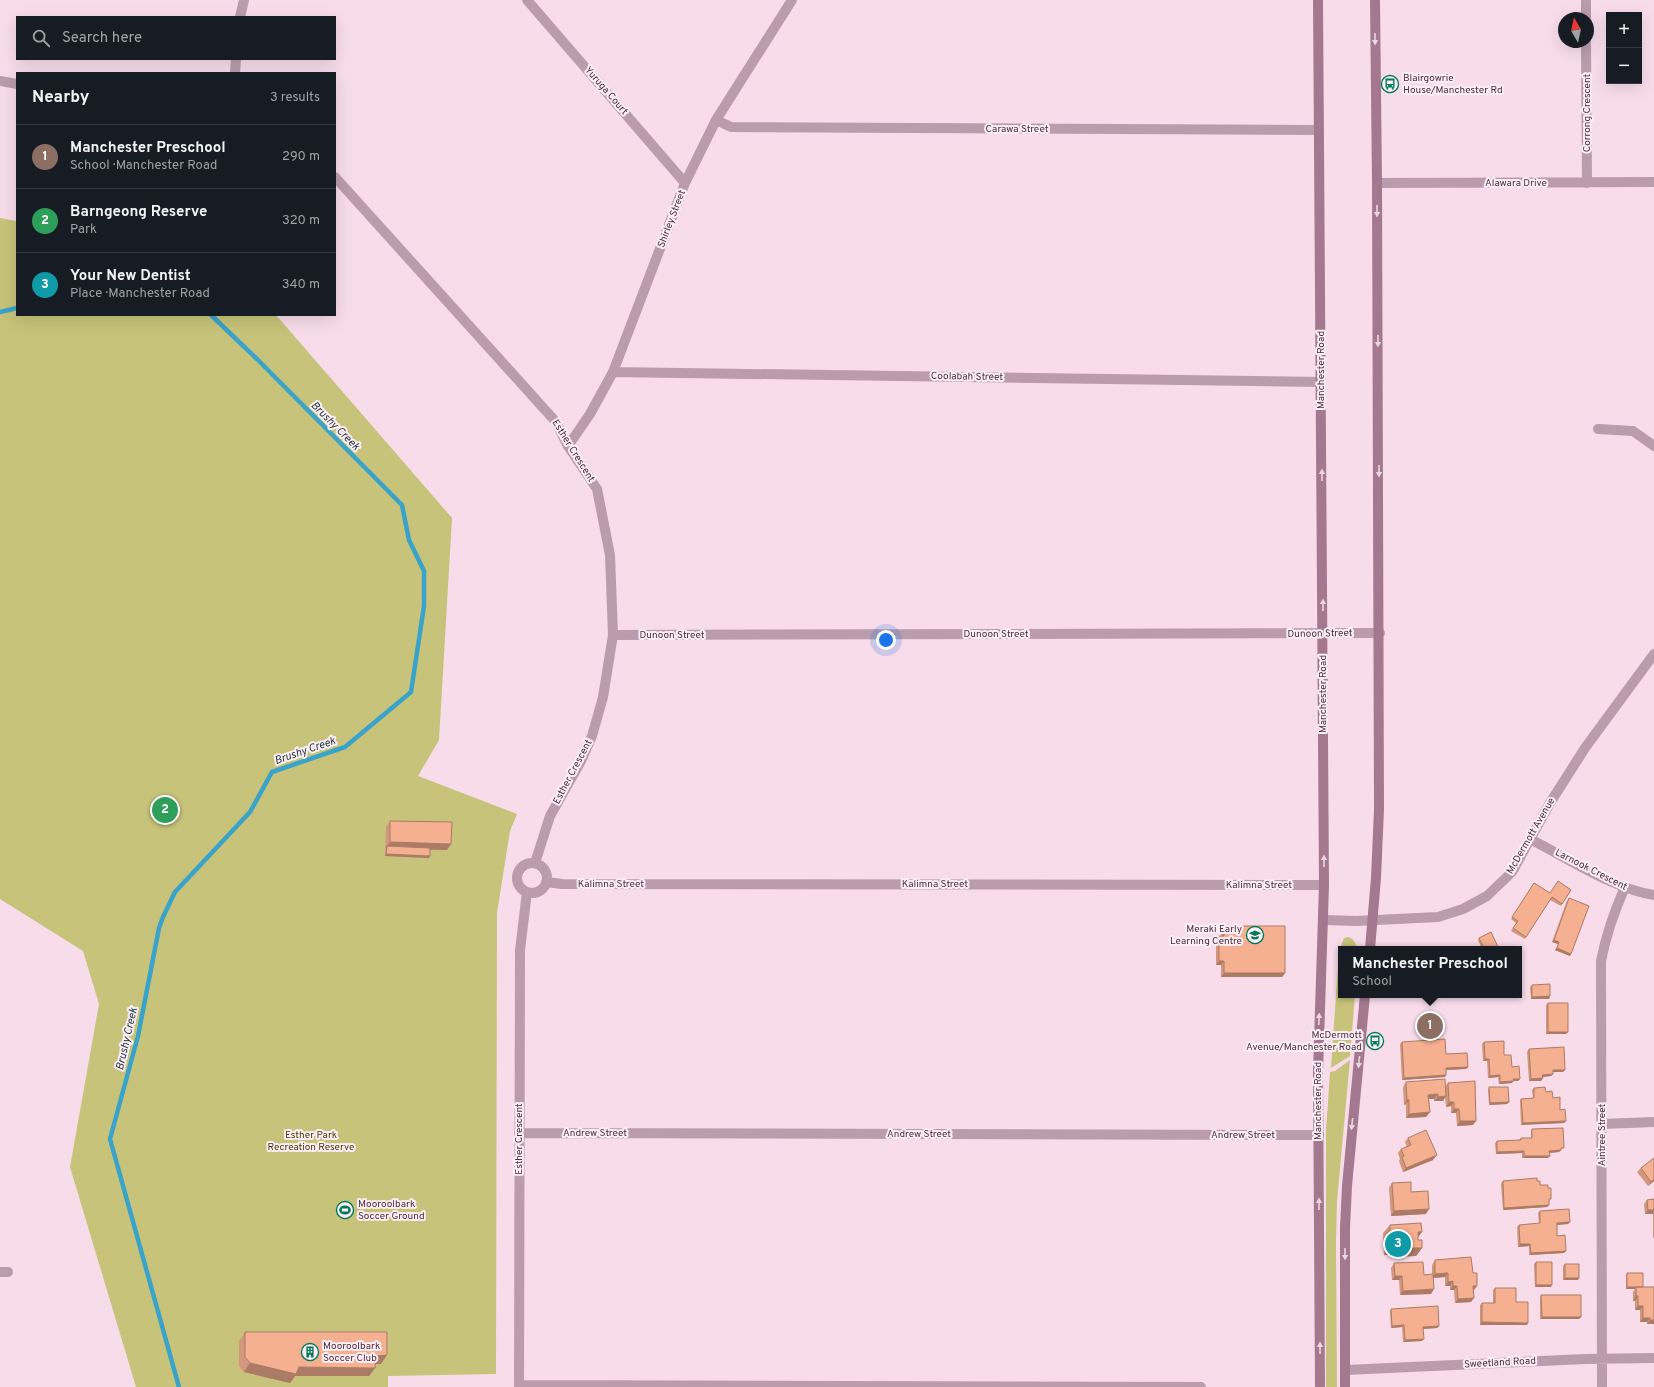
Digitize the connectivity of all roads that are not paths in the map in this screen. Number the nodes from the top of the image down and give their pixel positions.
1 (244, 0) edge
2 (527, 0) edge
3 (792, 0) edge
4 (1318, 0) edge
5 (1375, 0) edge
6 (1586, 0) edge
7 (1586, 12) edge
8 (240, 16) edge
9 (1586, 48) edge
10 (236, 60) edge
11 (235, 72) edge
12 (0, 80) edge
13 (16, 84) edge
14 (716, 120) junction
15 (1319, 130) junction
16 (336, 178) edge
17 (686, 182) junction
18 (1654, 182) edge
19 (1587, 183) junction
20 (1377, 184) junction
21 (613, 372) junction
22 (1321, 382) junction
23 (1598, 429) dead end
24 (568, 446) junction
25 (1654, 446) edge
26 (1380, 633) junction
27 (1323, 634) junction
28 (613, 635) junction
29 (1654, 654) edge
30 (1530, 839) junction
31 (535, 863) junction
32 (546, 882) junction
33 (1324, 885) junction
34 (1625, 887) junction
35 (527, 892) junction
36 (1654, 896) edge
37 (1373, 919) junction
38 (1323, 920) junction
39 (1370, 946) edge
40 (1365, 998) edge
41 (1654, 1122) edge
42 (1602, 1124) junction
43 (519, 1133) junction
44 (1318, 1135) junction
45 (1602, 1358) junction
46 (1654, 1358) edge
47 (1345, 1370) junction
48 (519, 1386) edge
49 (1201, 1387) edge
50 (1320, 1387) edge
51 (1345, 1387) edge
52 (1602, 1387) edge

1 - 8 street
2 - 17 street, Yuruga Court
3 - 14 street, Shirley Street
4 - 15 main road, Manchester Road
5 -> 20 main road
6 - 7 street
9 - 19 street, Corrong Crescent
10 - 11 street
12 - 13 street
14 - 15 street, Carawa Street
14 - 17 street, Shirley Street
15 - 22 main road, Manchester Road
16 - 24 street, Esther Crescent
17 - 21 street, Shirley Street
18 - 19 street, Alawara Drive
19 - 20 street, Alawara Drive
20 -> 26 main road
21 - 22 street, Coolabah Street
21 - 24 street, Shirley Street
27 -> 22 main road, Manchester Road
23 - 25 street
24 - 28 street, Esther Crescent
26 - 27 street, Dunoon Street
26 - 37 main road
27 - 28 street, Dunoon Street
33 -> 27 main road, Manchester Road
28 - 31 street, Esther Crescent
29 - 30 street, McDermott Avenue
30 - 34 street, Larnook Crescent
30 - 37 street, McDermott Avenue
31 - 32 street
31 - 35 street
32 - 33 street, Kalimna Street
32 - 35 street
33 - 38 main road, Manchester Road
34 - 36 street, Larnook Crescent
34 - 42 street, Aintree Street
35 - 43 street, Esther Crescent
37 - 38 street, McDermott Avenue
37 - 39 main road
44 -> 38 main road, Manchester Road
40 -> 47 main road
41 - 42 street
42 - 45 street, Aintree Street
43 - 44 street, Andrew Street
43 - 48 street, Esther Crescent
50 -> 44 main road, Manchester Road
45 - 46 street, Sweetland Road
45 - 47 street, Sweetland Road
45 - 52 street, Aintree Street
47 - 51 main road
48 - 49 street

